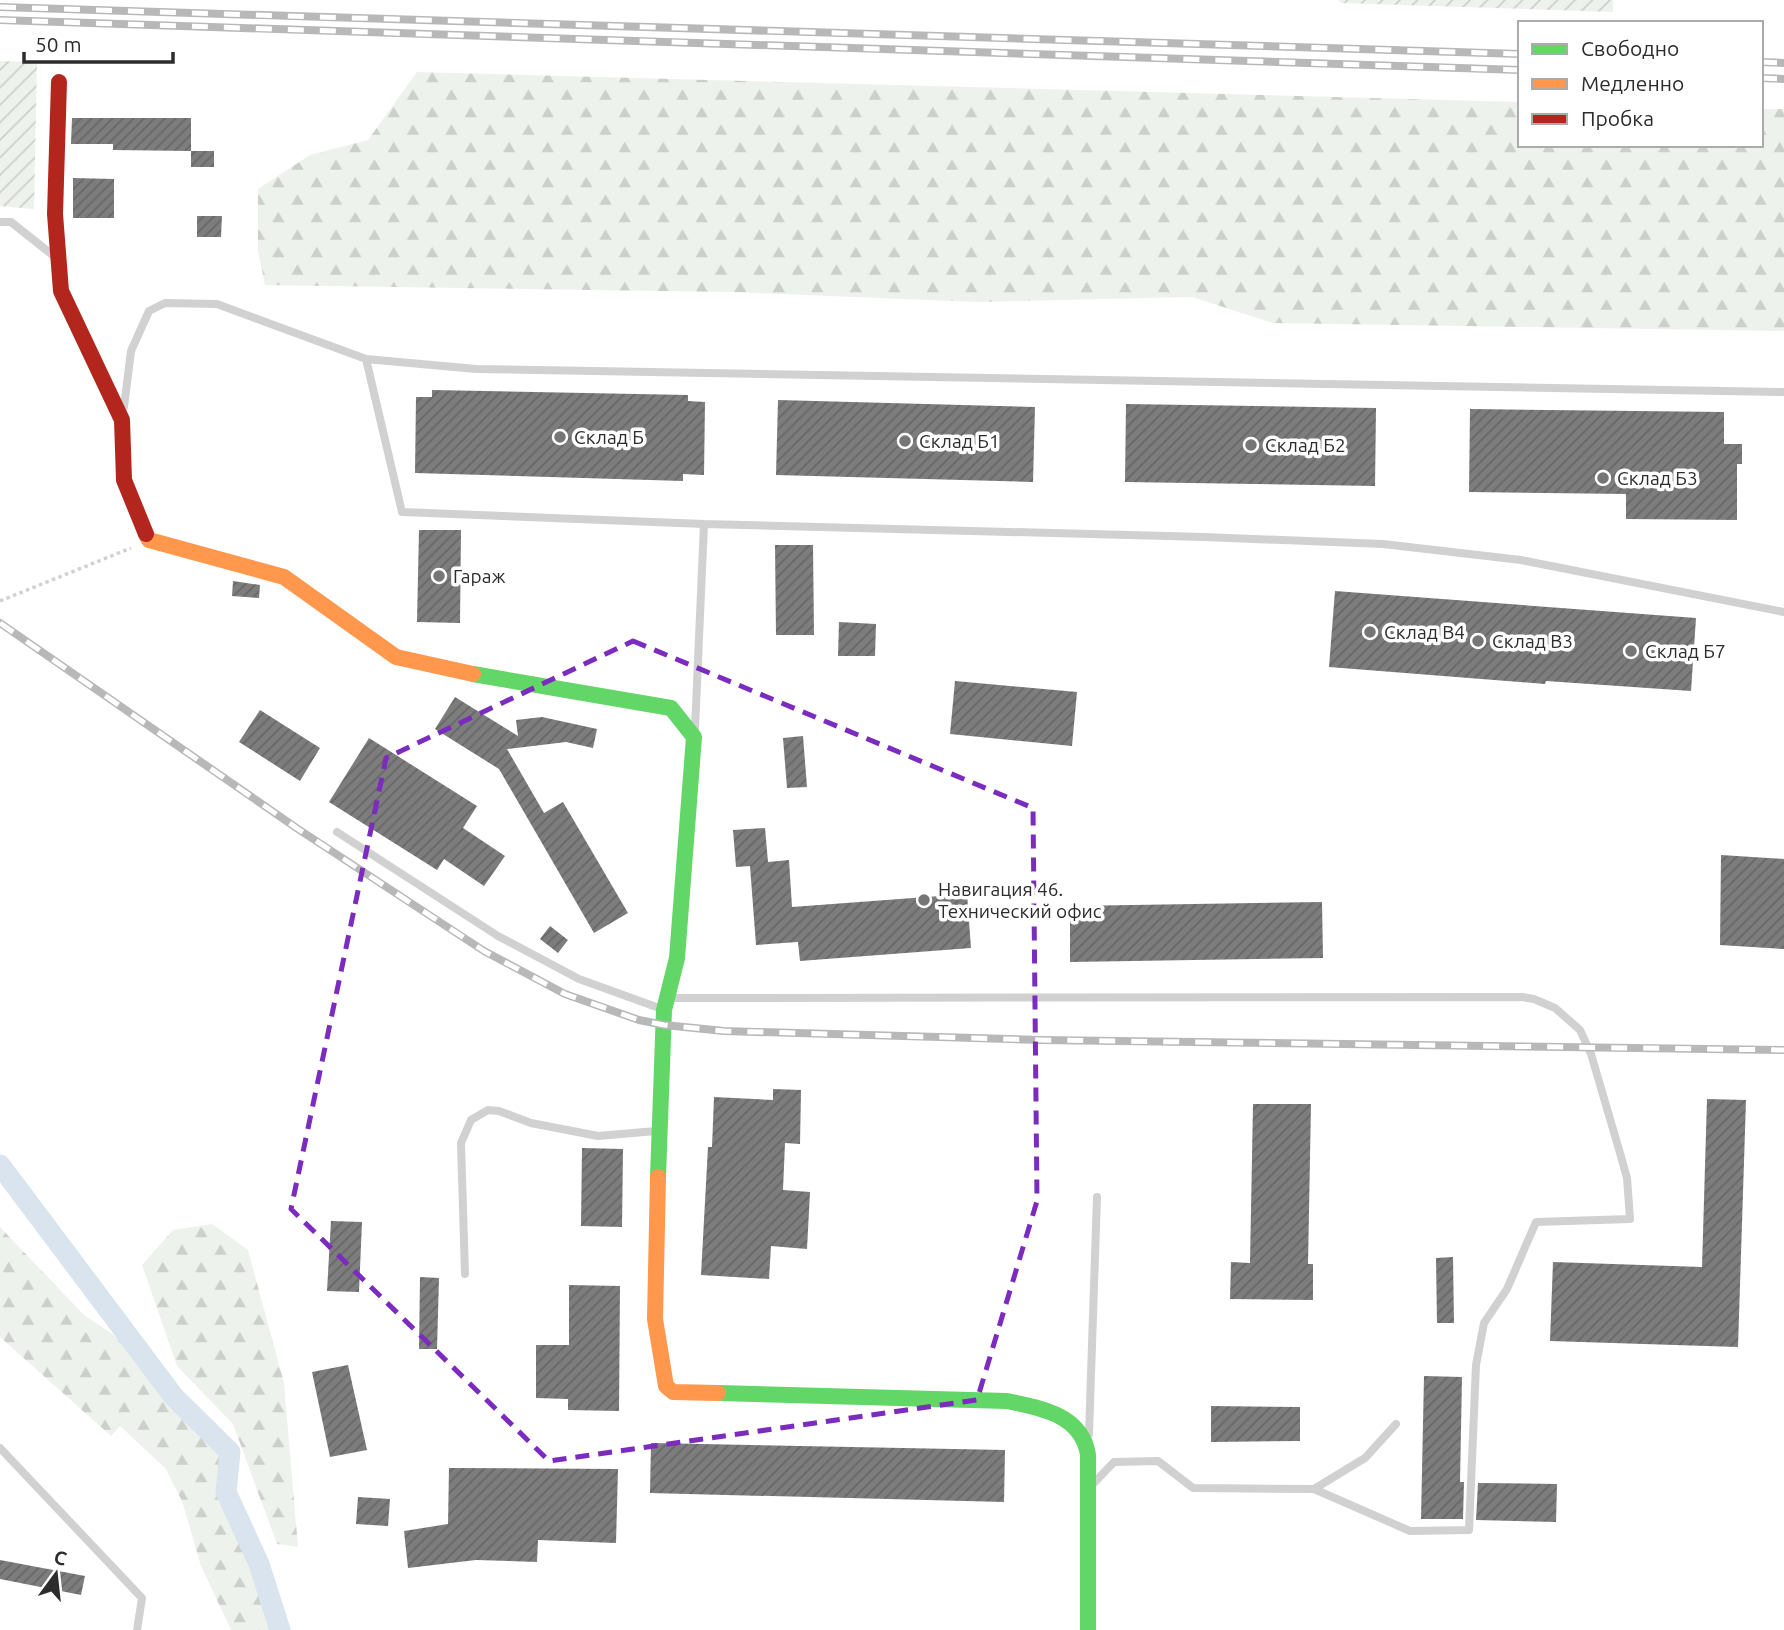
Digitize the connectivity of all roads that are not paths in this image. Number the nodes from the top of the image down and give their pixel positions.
1 (59, 82) dead end
2 (0, 222) edge
3 (59, 260) junction
4 (366, 359) junction
5 (1784, 392) edge
6 (122, 420) junction
7 (704, 524) junction
8 (1784, 612) edge
9 (694, 737) junction
10 (337, 832) dead end
11 (666, 1004) junction
12 (659, 1130) junction
13 (1097, 1197) dead end
14 (465, 1274) dead end
15 (1396, 1424) dead end
16 (0, 1448) edge
17 (1088, 1455) junction
18 (1088, 1489) junction
19 (1314, 1489) junction
20 (137, 1630) edge
21 (1087, 1630) edge

1 - 3 street
2 - 3 lane
3 - 6 street
4 - 5 lane
4 - 6 lane
4 - 7 lane
6 - 9 street
7 - 8 lane
7 - 9 lane
9 - 11 street
10 - 11 lane
11 - 12 street
11 - 19 lane
12 - 14 lane
12 - 17 street
13 - 17 lane
15 - 19 lane
16 - 20 lane
17 - 18 street
18 - 19 lane
18 - 21 street

